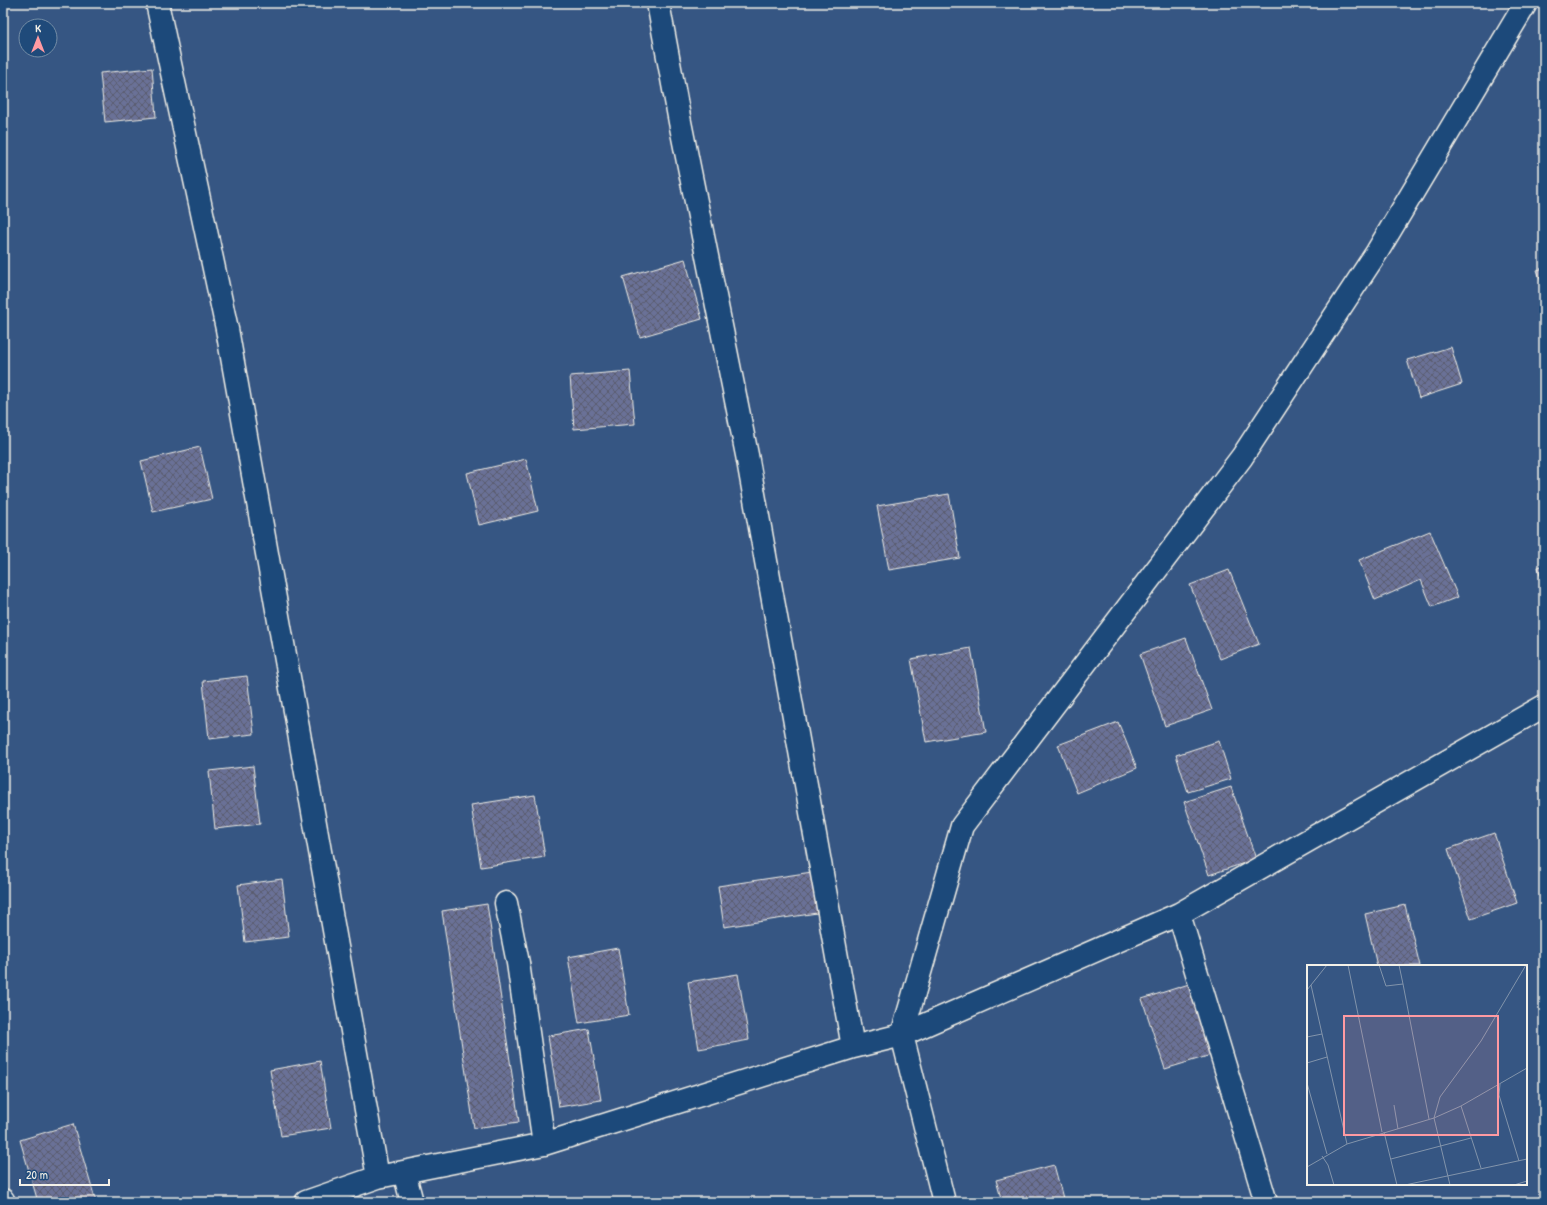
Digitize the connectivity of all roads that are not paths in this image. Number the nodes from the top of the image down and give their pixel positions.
1 (157, 3) edge
2 (658, 3) edge
3 (1526, 3) edge
4 (1544, 706) edge
5 (506, 903) dead end
6 (1180, 914) junction
7 (902, 1035) junction
8 (853, 1047) junction
9 (544, 1144) junction
10 (404, 1172) junction
11 (378, 1177) junction
12 (306, 1202) edge
13 (412, 1202) edge
14 (944, 1202) edge
15 (1266, 1202) edge

1 - 11 street
2 - 8 street
3 - 7 street
4 - 6 street
5 - 9 street
6 - 7 street
6 - 15 street
7 - 8 street
7 - 14 street
8 - 9 street
9 - 10 street
10 - 11 street
10 - 13 street
11 - 12 street

